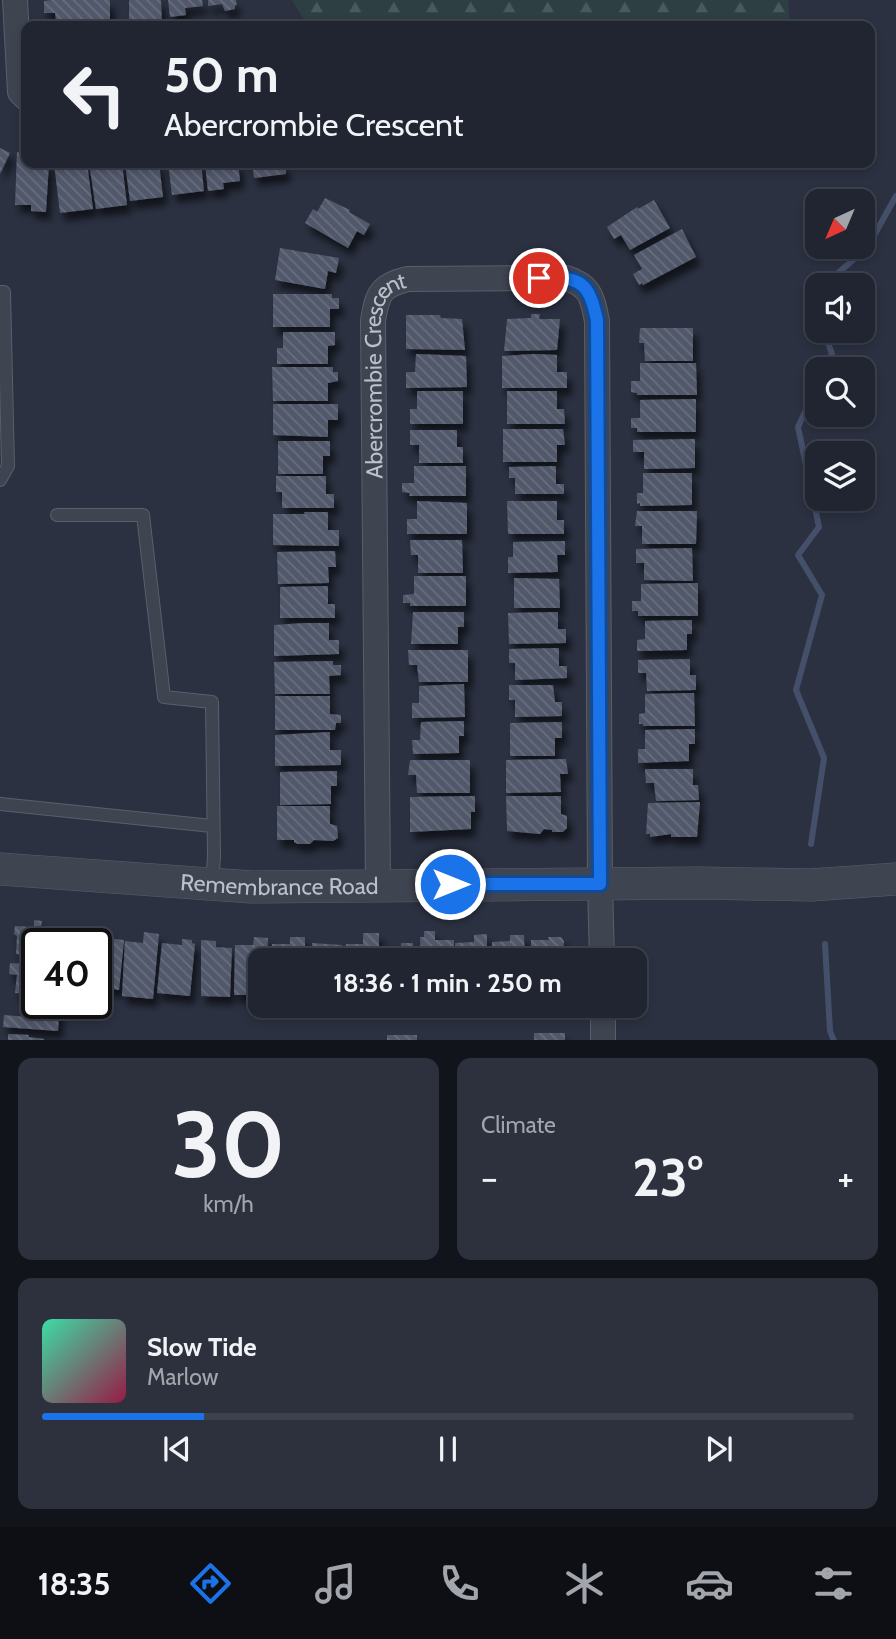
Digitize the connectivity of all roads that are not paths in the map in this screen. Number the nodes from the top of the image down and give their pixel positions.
1 (10, 16) edge
2 (21, 93) edge
3 (0, 292) edge
4 (0, 480) edge
5 (57, 515) dead end
6 (0, 804) edge
7 (212, 826) junction
8 (0, 869) edge
9 (896, 879) edge
10 (378, 884) junction
11 (600, 884) junction
12 (212, 885) junction
13 (602, 948) edge
14 (603, 1018) edge
15 (603, 1040) edge

1 - 2 street
3 - 4 lane
5 - 7 lane
6 - 7 lane
7 - 12 lane
8 - 12 street, Remembrance Road
9 - 11 street, Remembrance Road
10 - 11 street, Remembrance Road
10 - 11 street, Abercrombie Crescent
10 - 12 street, Remembrance Road
11 - 13 street
14 - 15 street

